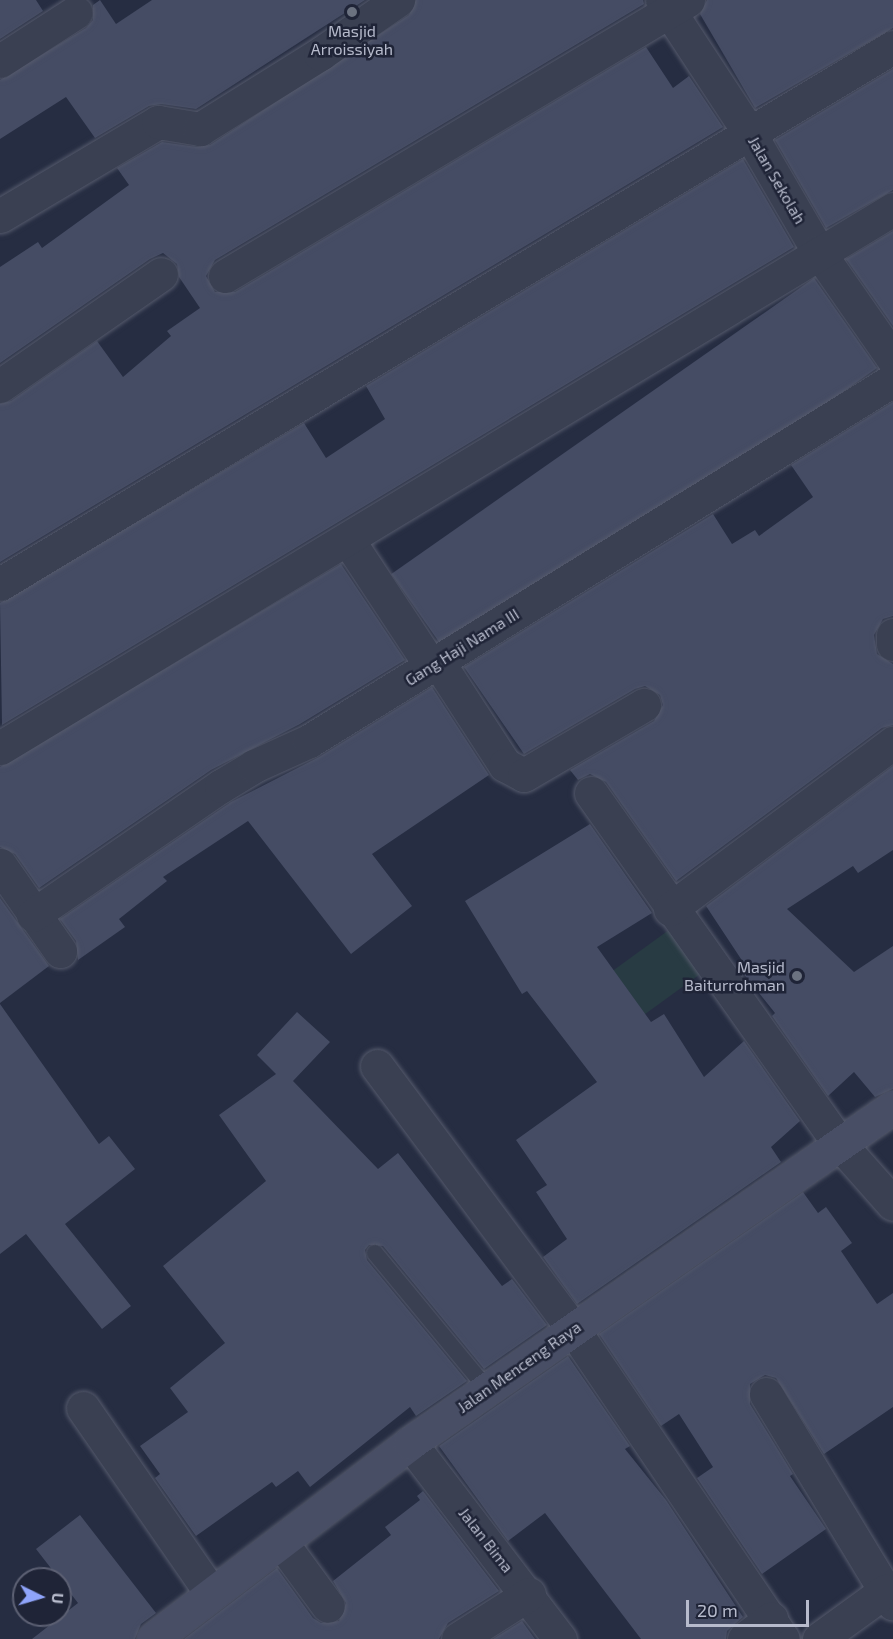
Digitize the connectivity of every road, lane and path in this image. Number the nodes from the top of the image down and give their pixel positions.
1 (398, 0) edge
2 (77, 4) edge
3 (673, 4) edge
4 (893, 47) edge
5 (0, 61) edge
6 (750, 134) junction
7 (893, 209) edge
8 (0, 216) edge
9 (818, 251) junction
10 (161, 274) dead end
11 (225, 276) dead end
12 (893, 359) edge
13 (893, 380) edge
14 (0, 386) edge
15 (348, 540) junction
16 (0, 584) edge
17 (893, 635) edge
18 (893, 644) edge
19 (434, 664) junction
20 (644, 705) dead end
21 (893, 743) edge
22 (0, 748) edge
23 (591, 793) dead end
24 (5, 884) edge
25 (670, 909) junction
26 (33, 915) junction
27 (60, 951) dead end
28 (377, 1066) dead end
29 (893, 1107) edge
30 (839, 1143) junction
31 (893, 1204) edge
32 (375, 1253) dead end
33 (573, 1329) junction
34 (488, 1390) junction
35 (766, 1394) dead end
36 (82, 1408) dead end
37 (410, 1443) junction
38 (281, 1542) junction
39 (212, 1594) junction
40 (529, 1594) junction
41 (889, 1598) edge
42 (328, 1606) dead end
43 (777, 1629) edge
44 (153, 1639) edge
45 (458, 1639) edge
46 (560, 1639) edge
47 (744, 1639) edge
48 (819, 1639) edge

1 - 8 street
2 - 5 street
3 - 6 street, Jalan Sekolah
3 - 11 street
4 - 6 street
6 - 9 street, Jalan Sekolah
6 - 16 street
7 - 9 street
9 - 12 street, Jalan Sekolah
9 - 15 street
10 - 14 street
13 - 19 street, Gang Haji Nama III
15 - 19 street
15 - 22 street
17 - 18 street
19 - 20 street
19 - 26 street, Gang Haji Nama III
21 - 25 street
23 - 25 street
24 - 26 street
25 - 30 street
26 - 27 street
28 - 33 street
29 - 30 street, Jalan Menceng Raya
30 - 31 street
30 - 33 street, Jalan Menceng Raya
32 - 34 lane
33 - 34 street, Jalan Menceng Raya
33 - 43 street
34 - 37 street, Jalan Menceng Raya
35 - 41 street
36 - 39 street
37 - 38 street, Jalan Menceng Raya
37 - 40 street, Jalan Bima
38 - 39 street, Jalan Menceng Raya
38 - 42 street
39 - 44 street, Jalan Menceng Raya
40 - 45 street
40 - 46 street, Jalan Bima
41 - 48 street
43 - 47 street

